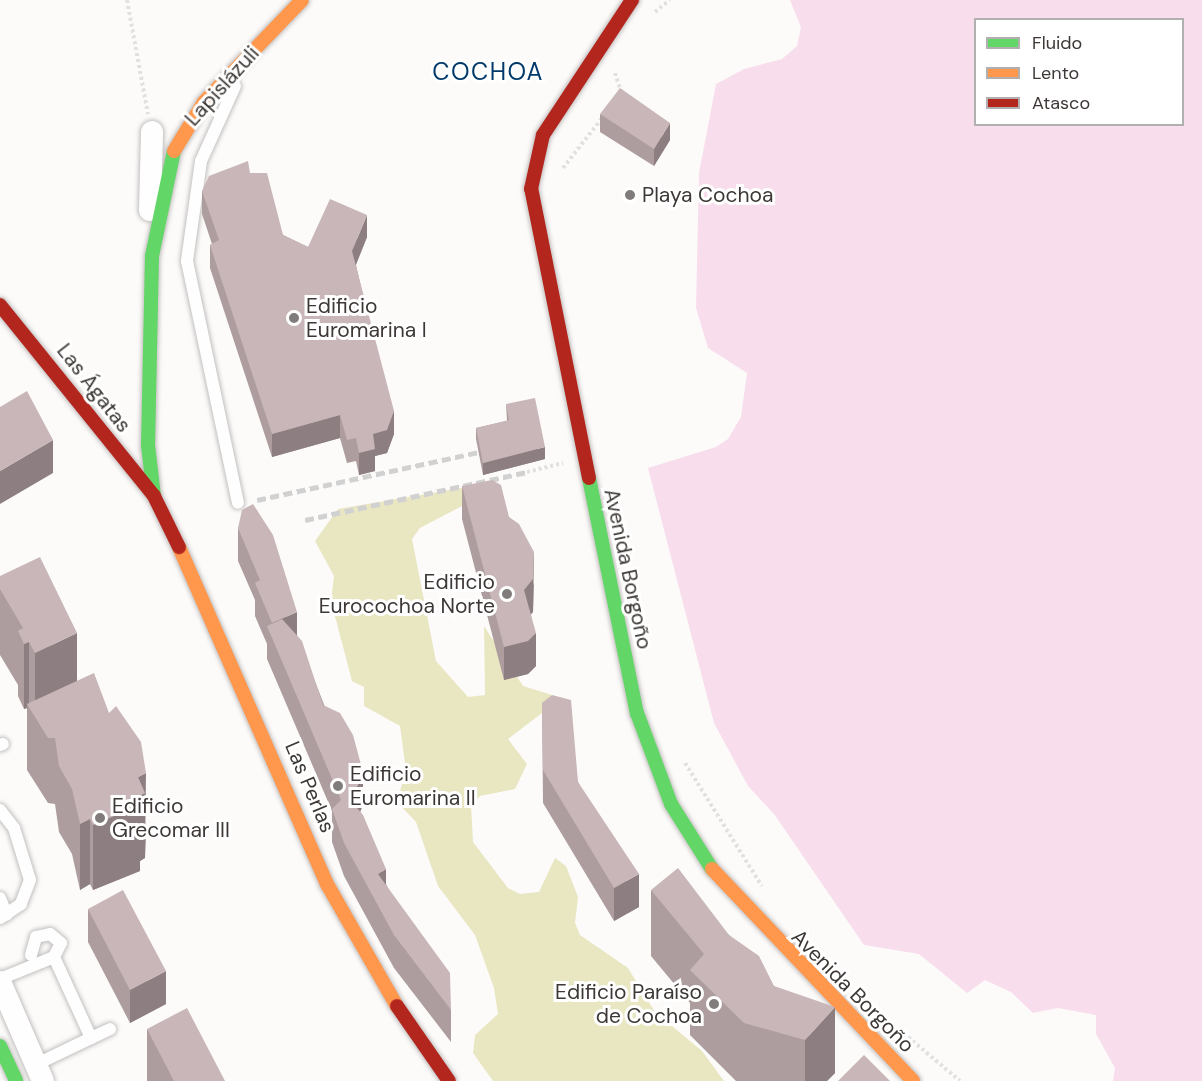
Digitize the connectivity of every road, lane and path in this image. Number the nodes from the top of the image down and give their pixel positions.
1 (127, 0) edge
2 (302, 0) edge
3 (632, 0) edge
4 (670, 0) edge
5 (650, 15) dead end
6 (248, 57) junction
7 (612, 67) dead end
8 (615, 101) edge
9 (608, 111) edge
10 (152, 132) joint
11 (553, 175) dead end
12 (152, 256) junction
13 (0, 305) edge
14 (584, 457) junction
15 (527, 472) dead end
16 (154, 496) junction
17 (238, 503) dead end
18 (681, 754) dead end
19 (0, 810) edge
20 (770, 897) dead end
21 (0, 898) edge
22 (4, 917) edge
23 (31, 955) dead end
24 (54, 957) junction
25 (0, 980) edge
26 (110, 1029) dead end
27 (899, 1033) dead end
28 (91, 1038) junction
29 (0, 1046) edge
30 (39, 1073) edge
31 (16, 1081) edge
32 (449, 1081) edge
33 (913, 1081) edge
34 (960, 1081) edge

1 - 10 path
2 - 6 street, Lapislázuli
3 - 14 street, Avenida Borgoño
4 - 5 path
6 - 12 street, Lapislázuli
6 - 17 lane
7 - 8 path
9 - 11 path
10 - 12 street, Lapislázuli
12 - 16 street, Lapislázuli
13 - 16 street, Las Ágatas
14 - 15 path
14 - 33 street, Avenida Borgoño
16 - 32 street, Las Perlas
18 - 20 path
19 - 22 lane
21 - 22 lane
23 - 24 lane
24 - 25 lane
24 - 28 lane
25 - 30 street
26 - 28 lane
27 - 34 path
28 - 30 lane
29 - 31 street

